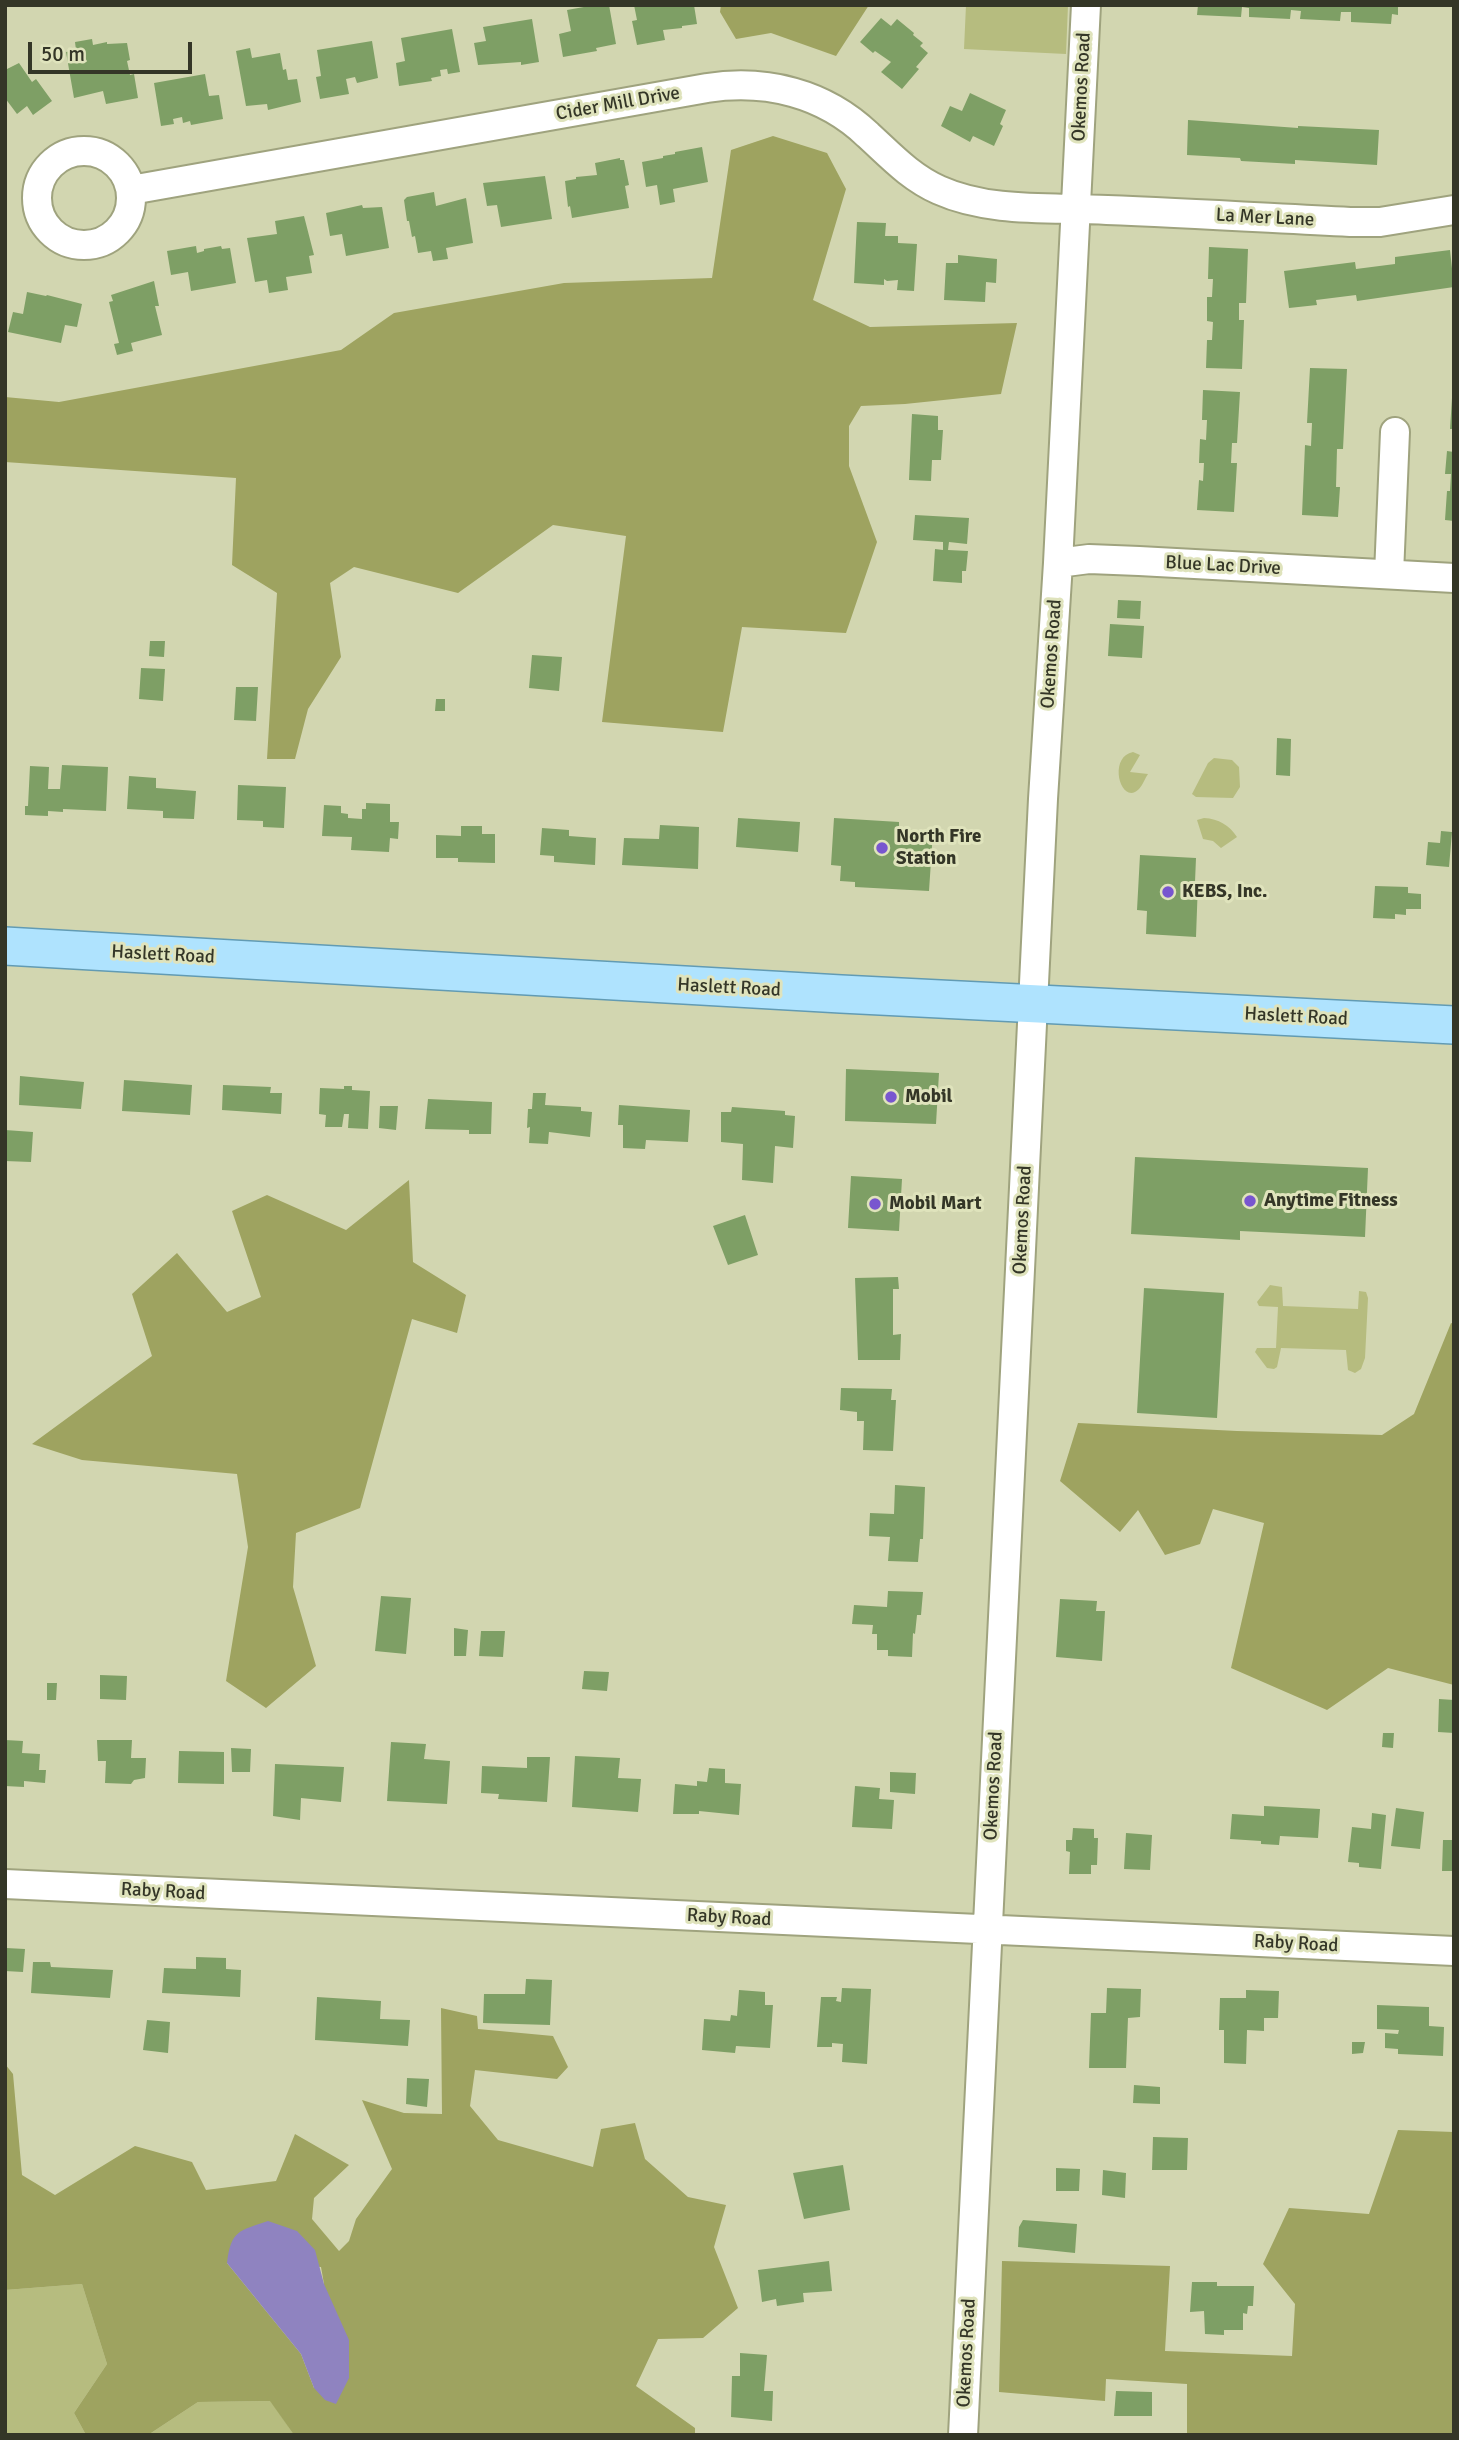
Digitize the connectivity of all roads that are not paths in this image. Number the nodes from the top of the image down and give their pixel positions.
1 (1086, 5) edge
2 (131, 190) dead end
3 (1076, 209) junction
4 (1454, 210) edge
5 (1395, 432) dead end
6 (1058, 563) junction
7 (1388, 575) junction
8 (1454, 578) edge
9 (5, 946) edge
10 (1033, 1004) junction
11 (1454, 1025) edge
12 (5, 1884) edge
13 (987, 1930) junction
14 (1454, 1951) edge
15 (963, 2435) edge

1 - 3 street, Okemos Road
2 - 3 street, Cider Mill Drive
3 - 4 street, La Mer Lane
3 - 6 street, Okemos Road
5 - 7 street
6 - 7 street, Blue Lac Drive
6 - 10 street, Okemos Road
7 - 8 street, Blue Lac Drive
9 - 10 main road, Haslett Road
10 - 11 main road, Haslett Road
10 - 13 street, Okemos Road
12 - 13 street, Raby Road
13 - 14 street, Raby Road
13 - 15 street, Okemos Road

